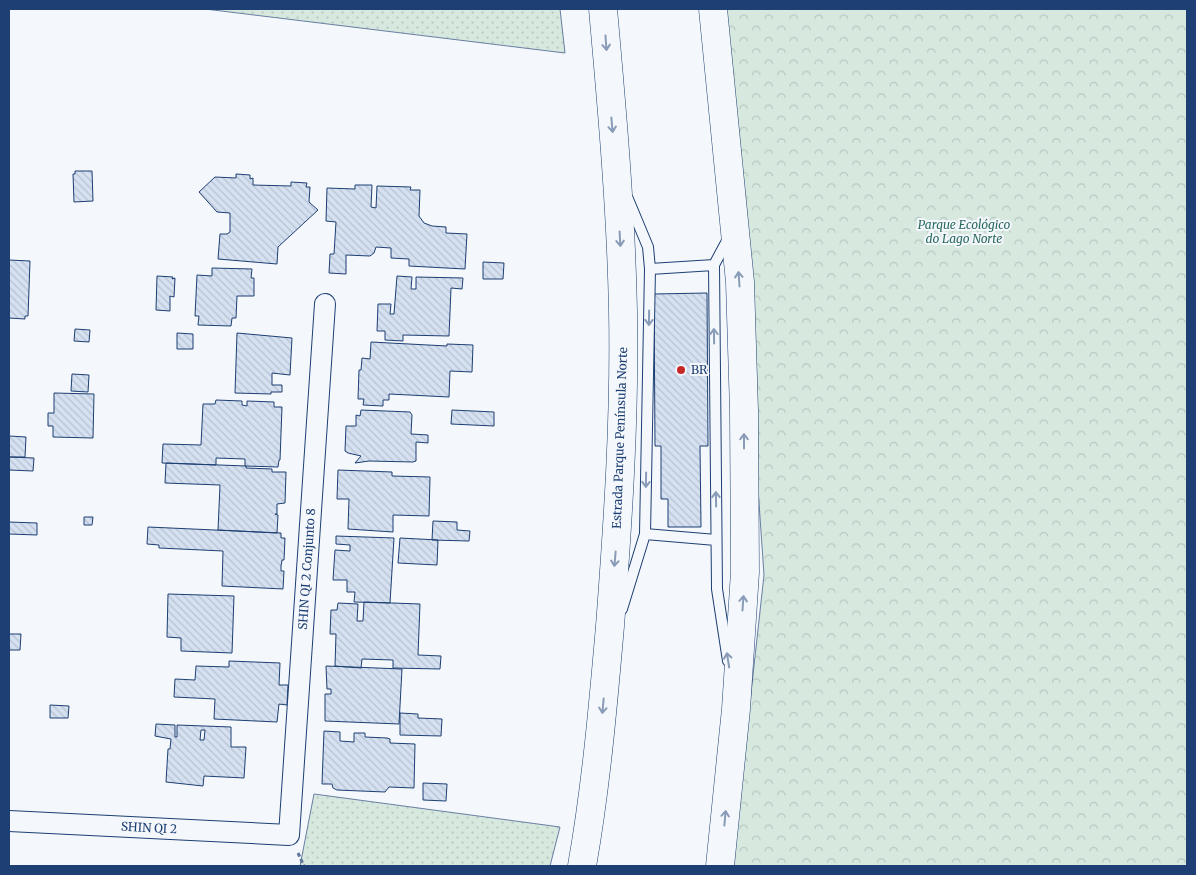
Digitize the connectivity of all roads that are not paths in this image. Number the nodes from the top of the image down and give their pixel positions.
1 (603, 9) edge
2 (713, 9) edge
3 (616, 173) junction
4 (735, 225) junction
5 (714, 266) junction
6 (650, 269) junction
7 (325, 304) dead end
8 (646, 534) junction
9 (716, 540) junction
10 (607, 658) junction
11 (736, 708) junction
12 (9, 821) edge
13 (290, 835) joint
14 (582, 866) edge
15 (720, 866) edge

1 -> 3 main road, Estrada Parque Península Norte
2 - 4 main road
3 - 6 lane
3 -> 10 main road, Estrada Parque Península Norte
4 - 5 lane
11 -> 4 main road
5 - 6 lane
9 -> 5 lane
6 -> 8 lane
7 - 13 street, SHIN QI 2 Conjunto 8
8 - 9 lane
8 - 10 lane
11 -> 9 lane
10 -> 14 main road, Estrada Parque Península Norte
15 -> 11 main road
12 - 13 street, SHIN QI 2

